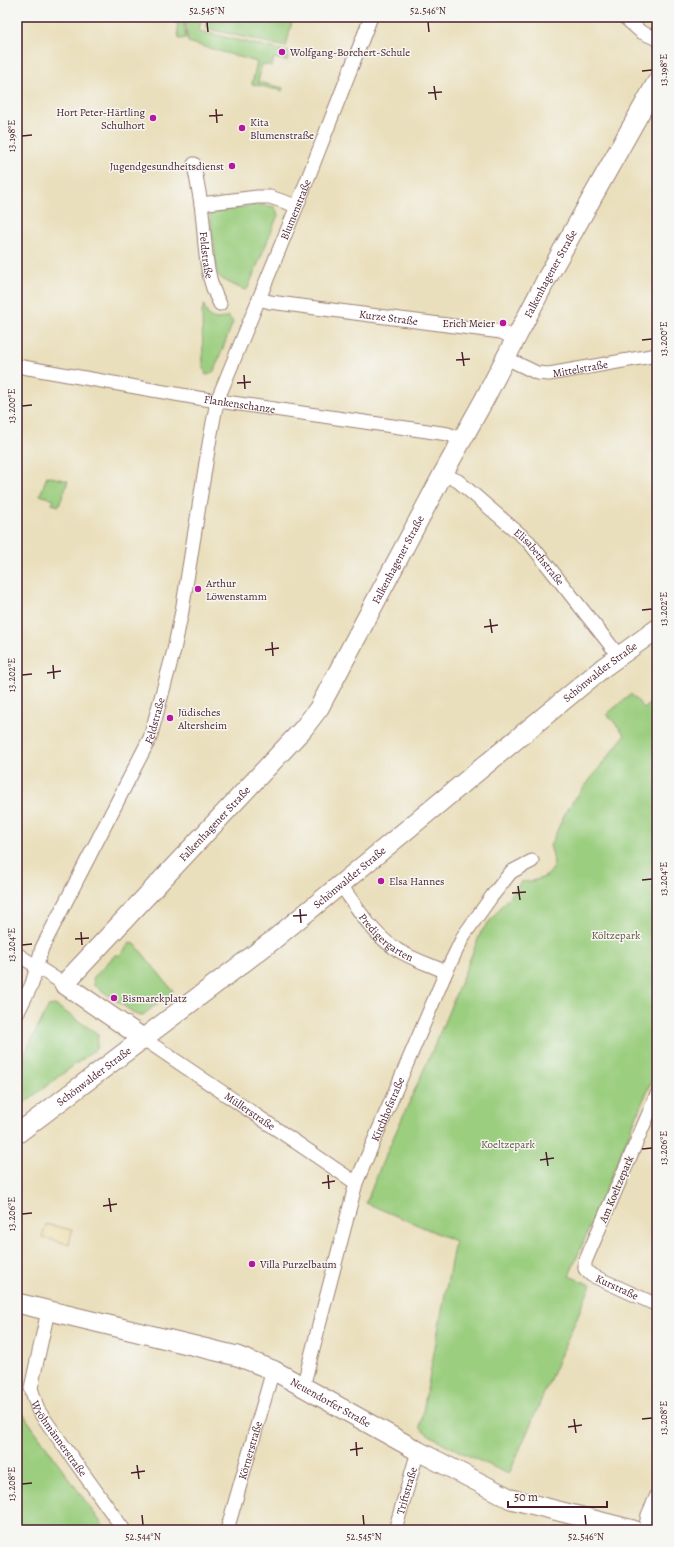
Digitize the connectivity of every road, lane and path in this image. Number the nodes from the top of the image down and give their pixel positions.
1 (371, 17) edge
2 (624, 17) edge
3 (657, 39) edge
4 (657, 82) edge
5 (194, 164) dead end
6 (201, 204) junction
7 (298, 206) junction
8 (260, 299) junction
9 (220, 304) dead end
10 (516, 338) junction
11 (657, 355) edge
12 (506, 358) junction
13 (17, 366) edge
14 (217, 401) junction
15 (462, 440) junction
16 (443, 474) junction
17 (657, 629) edge
18 (619, 656) junction
19 (532, 861) dead end
20 (341, 885) junction
21 (17, 954) edge
22 (37, 968) junction
23 (446, 972) junction
24 (64, 984) junction
25 (17, 1014) edge
26 (144, 1039) junction
27 (657, 1094) edge
28 (17, 1134) edge
29 (356, 1183) junction
30 (585, 1262) joint
31 (17, 1303) edge
32 (657, 1305) edge
33 (48, 1311) junction
34 (274, 1370) junction
35 (303, 1388) junction
36 (418, 1451) junction
37 (657, 1495) edge
38 (124, 1530) edge
39 (227, 1530) edge
40 (395, 1530) edge
41 (633, 1530) edge
42 (646, 1530) edge

1 - 7 street, Blumenstraße
2 - 3 street
4 - 10 street, Falkenhagener Straße
5 - 6 street, Feldstraße
6 - 7 street
6 - 9 street, Feldstraße
7 - 8 street, Blumenstraße
8 - 10 street, Kurze Straße
8 - 14 street, Blumenstraße
10 - 12 street, Falkenhagener Straße
11 - 12 street, Mittelstraße
12 - 15 street, Falkenhagener Straße
13 - 14 street, Flankenschanze
14 - 15 street, Flankenschanze
14 - 22 street, Feldstraße
15 - 16 street, Falkenhagener Straße
16 - 18 street, Elisabethstraße
16 - 24 street, Falkenhagener Straße
17 - 18 street, Schönwalder Straße
18 - 20 street, Schönwalder Straße
19 - 23 street, Kirchhofstraße
20 - 23 street, Predigergarten
20 - 26 street, Schönwalder Straße
21 - 22 street
22 - 24 street
22 - 25 street, Feldstraße
23 - 29 street, Kirchhofstraße
24 - 26 street
26 - 28 street, Schönwalder Straße
26 - 29 street, Müllerstraße
27 - 30 street, Am Koeltzepark
29 - 35 street, Kirchhofstraße
30 - 32 street, Kurstraße
31 - 33 street, Neuendorfer Straße
33 - 34 street, Neuendorfer Straße
33 - 38 street, Wröhmännerstraße
34 - 35 street, Neuendorfer Straße
34 - 39 street, Körnerstraße
35 - 36 street, Neuendorfer Straße
36 - 40 street, Triftstraße
36 - 41 street, Neuendorfer Straße
37 - 42 street

